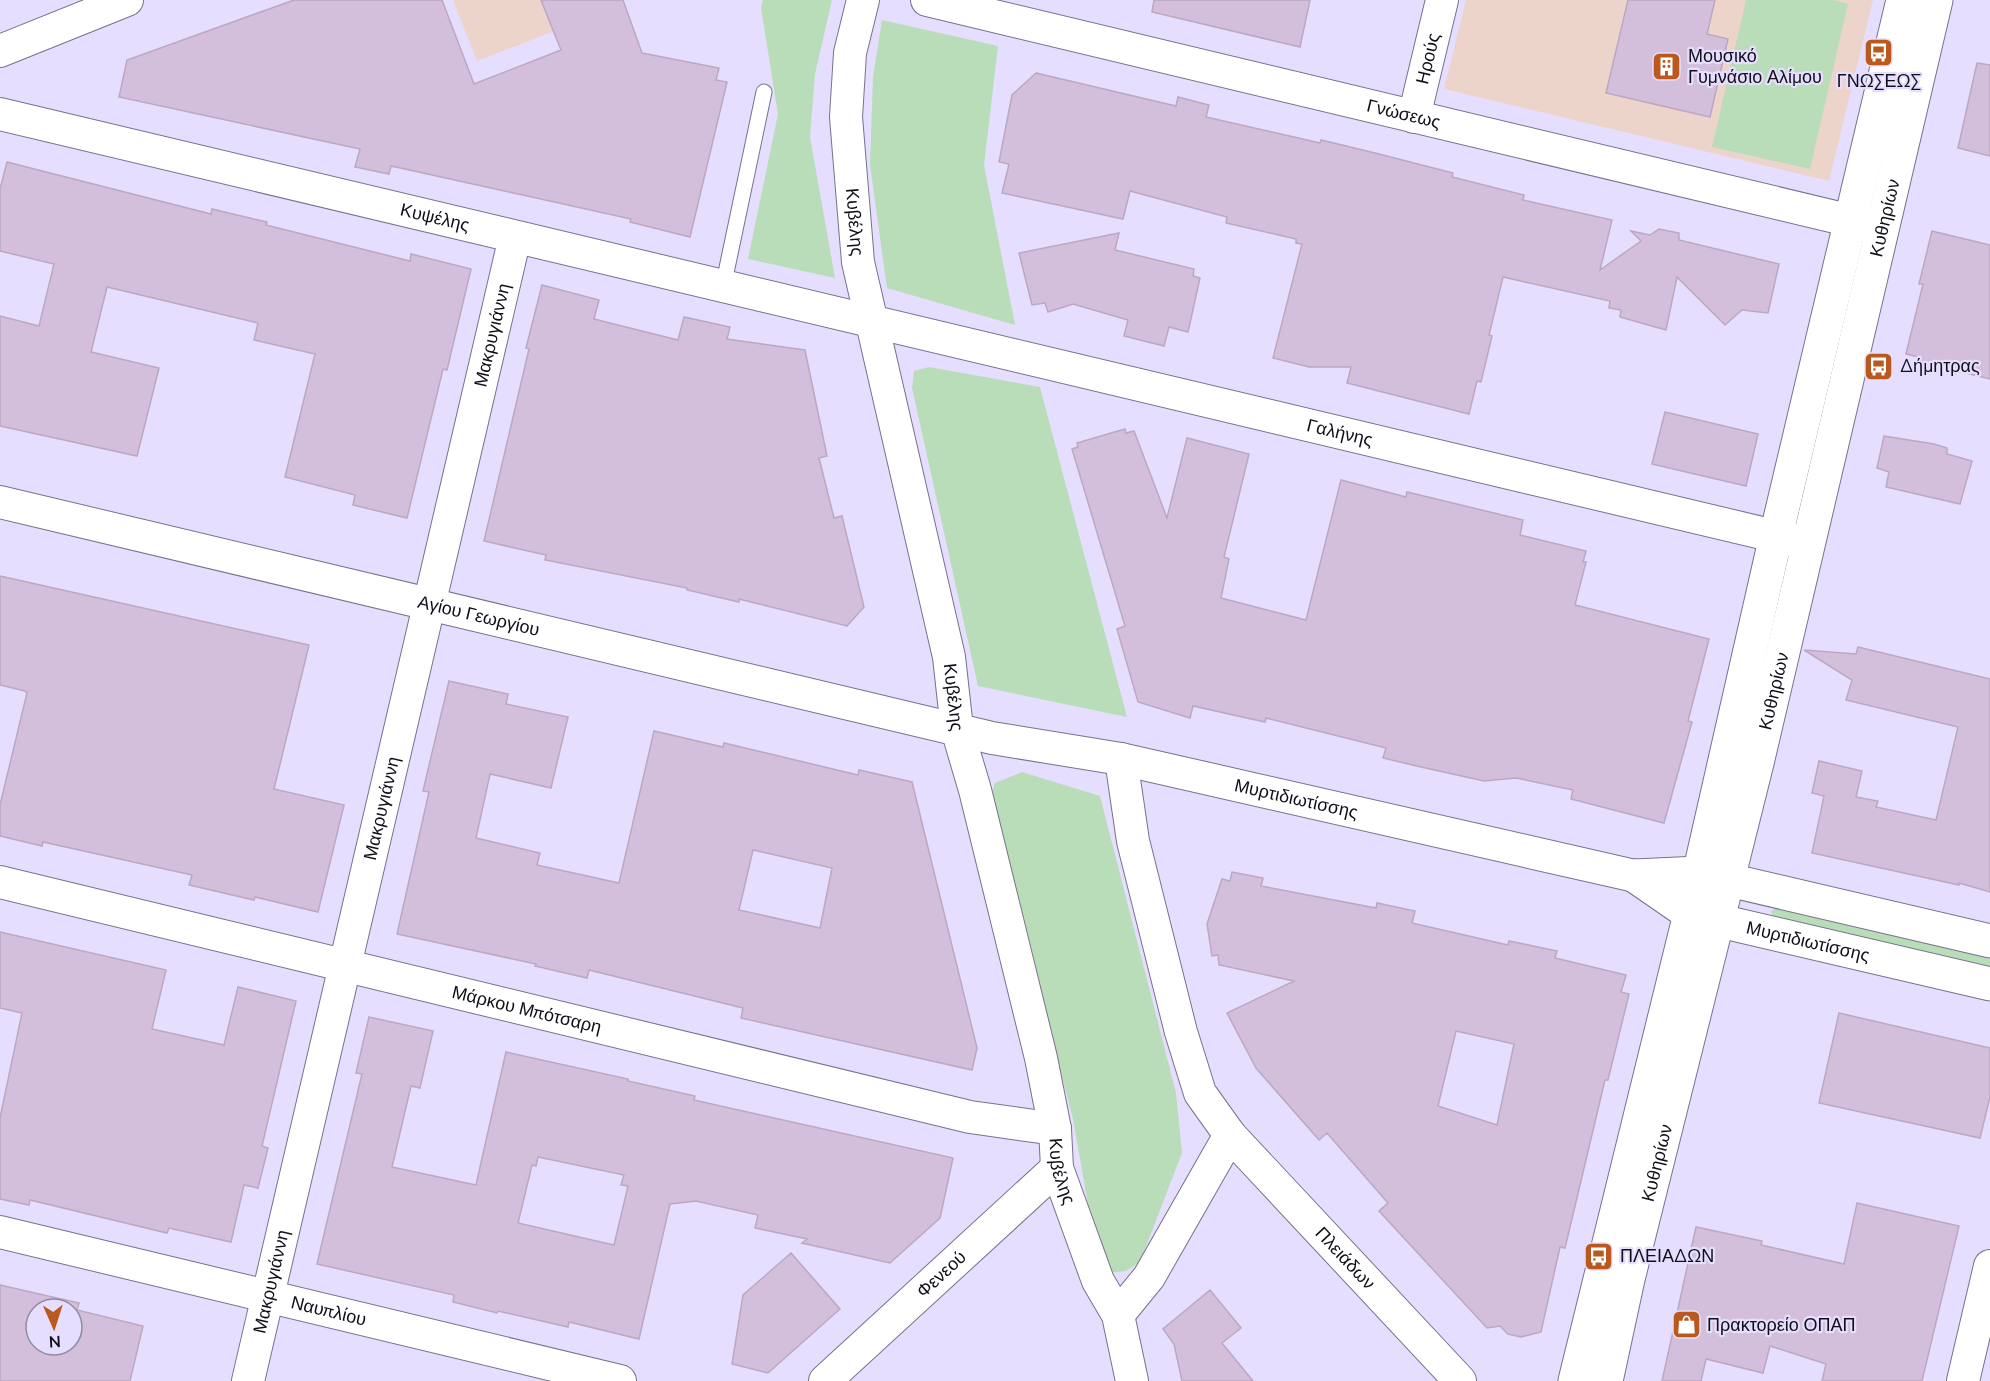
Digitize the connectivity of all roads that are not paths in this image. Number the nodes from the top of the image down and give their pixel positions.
1 (127, 0) edge
2 (862, 0) edge
3 (927, 0) edge
4 (1442, 0) edge
5 (1903, 0) edge
6 (1936, 0) edge
7 (0, 51) edge
8 (764, 92) dead end
9 (0, 114) edge
10 (1414, 117) junction
11 (1866, 225) junction
12 (515, 237) junction
13 (723, 287) junction
14 (870, 321) junction
15 (0, 501) edge
16 (1776, 536) junction
17 (1809, 544) junction
18 (430, 603) junction
19 (957, 729) junction
20 (1121, 759) junction
21 (1635, 876) junction
22 (1713, 876) junction
23 (0, 882) edge
24 (1704, 918) junction
25 (1990, 942) edge
26 (345, 965) junction
27 (1990, 984) edge
28 (1055, 1129) junction
29 (1230, 1135) junction
30 (1057, 1168) junction
31 (0, 1232) edge
32 (1990, 1266) edge
33 (268, 1297) junction
34 (1118, 1315) junction
35 (248, 1381) edge
36 (620, 1381) edge
37 (825, 1381) edge
38 (1132, 1381) edge
39 (1460, 1381) edge
40 (1575, 1381) edge
41 (1606, 1381) edge
42 (1963, 1381) edge

1 - 7 street
2 - 14 street, Κυβέλης
3 - 10 street, Γνώσεως
4 - 10 street, Ηρούς
5 - 11 street, Κυθηρίων
6 - 11 street, Κυθηρίων
8 - 13 lane
9 - 12 street, Κυψέλης
10 - 11 street, Γνώσεως
11 - 16 street, Κυθηρίων
11 - 17 street, Κυθηρίων
12 - 13 street, Κυψέλης
12 - 18 street, Μακρυγιάννη
13 - 14 street, Κυψέλης
14 - 16 street, Γαλήνης
14 - 19 street, Κυβέλης
15 - 18 street, Αγίου Γεωργίου
16 - 17 street, Γαλήνης
16 - 22 street, Κυθηρίων
17 - 22 street, Κυθηρίων
18 - 19 street, Αγίου Γεωργίου
18 - 26 street, Μακρυγιάννη
19 - 20 street, Μυρτιδιωτίσσης
19 - 28 street, Κυβέλης
20 - 21 street, Μυρτιδιωτίσσης
20 - 29 street, Πλειάδων
21 - 22 street, Μυρτιδιωτίσσης
21 - 24 street, Μυρτιδιωτίσσης
22 - 24 street, Κυθηρίων
22 - 25 street, Μυρτιδιωτίσσης
23 - 26 street, Μάρκου Μπότσαρη
24 - 27 street, Μυρτιδιωτίσσης
24 - 40 street, Κυθηρίων
24 - 41 street, Κυθηρίων
26 - 28 street, Μάρκου Μπότσαρη
26 - 33 street, Μακρυγιάννη
28 - 30 street, Κυβέλης
29 - 34 street
29 - 39 street, Πλειάδων
30 - 34 street, Κυβέλης
30 - 37 street, Φενεού
31 - 33 street, Ναυπλίου
32 - 42 street
33 - 35 street, Μακρυγιάννη
33 - 36 street, Ναυπλίου
34 - 38 street, Κυβέλης

